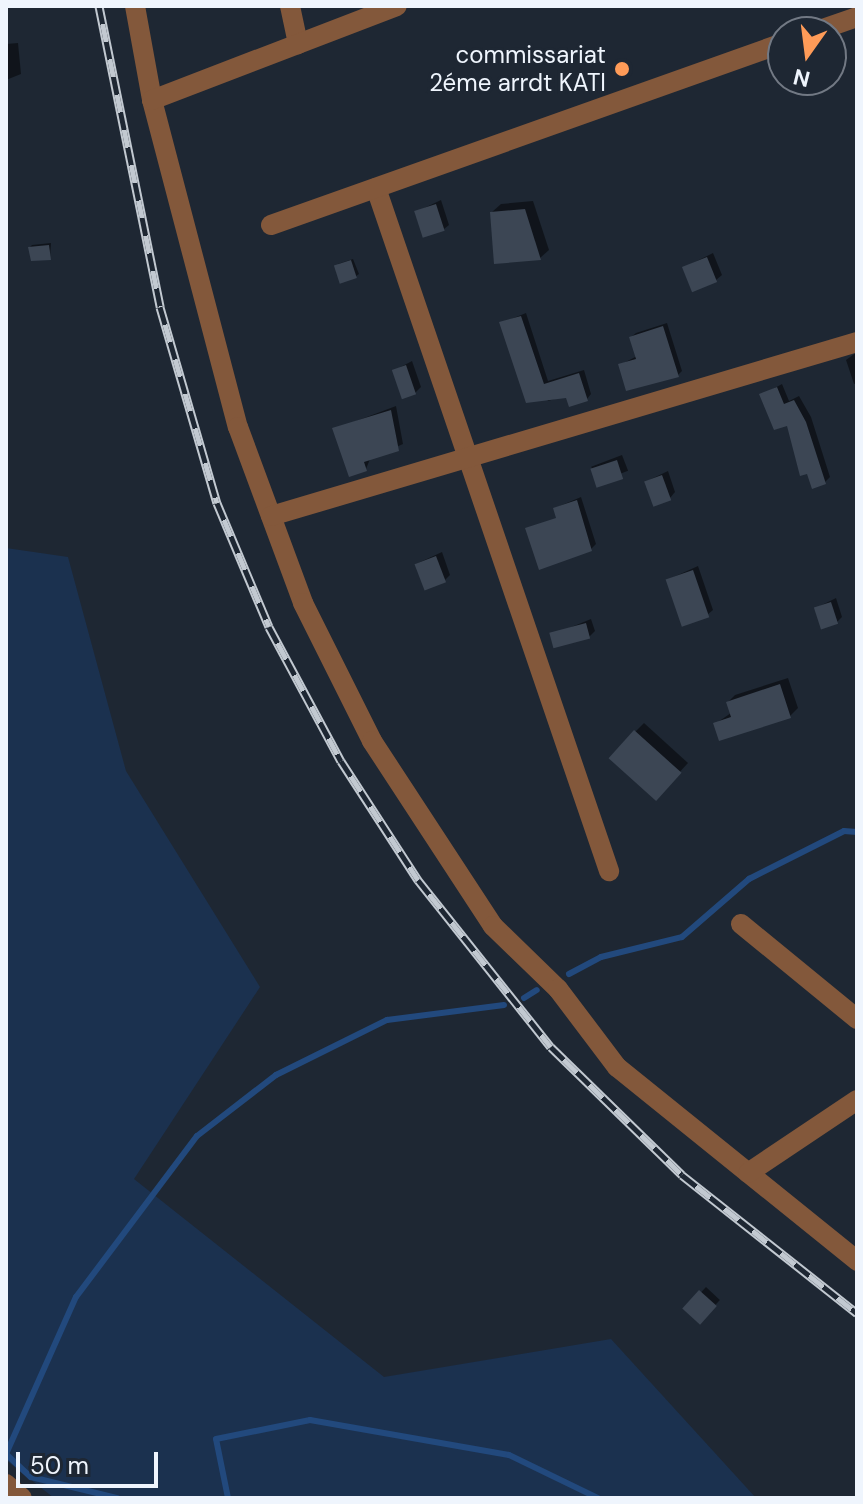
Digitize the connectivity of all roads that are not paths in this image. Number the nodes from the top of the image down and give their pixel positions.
1 (135, 6) edge
2 (290, 6) edge
3 (397, 6) edge
4 (298, 44) junction
5 (767, 49) edge
6 (152, 100) junction
7 (376, 188) junction
8 (271, 225) dead end
9 (857, 342) edge
10 (468, 457) junction
11 (271, 516) junction
12 (609, 871) dead end
13 (741, 924) dead end
14 (857, 1019) edge
15 (857, 1100) edge
16 (748, 1173) junction
17 (857, 1261) edge
18 (6, 1484) edge
19 (22, 1498) edge

1 - 6 street
2 - 4 street
3 - 4 street
4 - 6 street
5 - 7 street
6 - 11 street
7 - 8 street
7 - 10 street
9 - 10 street
10 - 11 street
10 - 12 street
11 - 16 street
13 - 14 street
15 - 16 street
16 - 17 street
18 - 19 street

